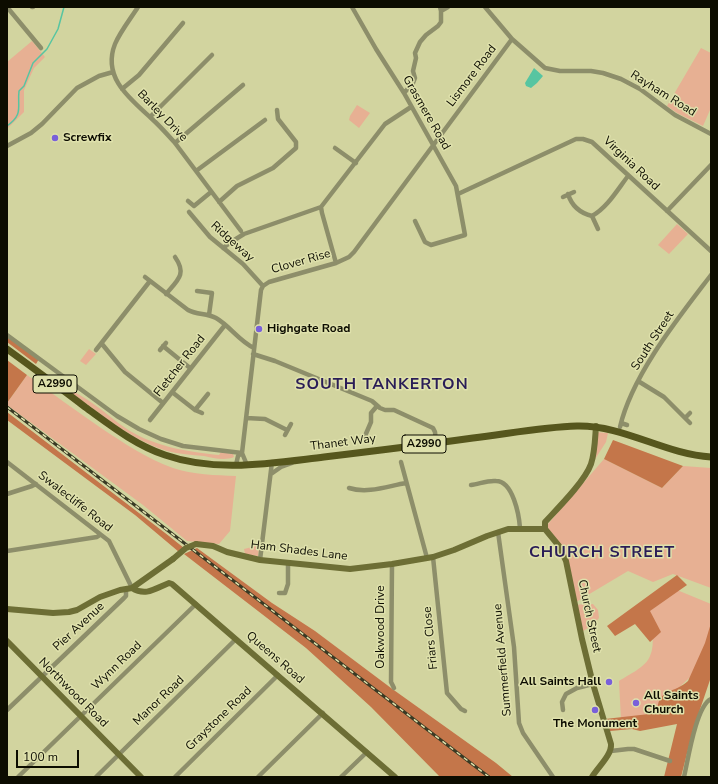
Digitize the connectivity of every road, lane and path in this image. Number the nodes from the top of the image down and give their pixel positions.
1 (7, 7) edge
2 (138, 7) edge
3 (352, 7) edge
4 (448, 7) edge
5 (485, 7) edge
6 (440, 9) edge
7 (182, 23) dead end
8 (512, 38) junction
9 (41, 48) dead end
10 (212, 55) dead end
11 (113, 72) junction
12 (243, 85) dead end
13 (122, 89) junction
14 (404, 93) junction
15 (411, 107) junction
16 (277, 110) dead end
17 (150, 117) junction
18 (265, 120) dead end
19 (711, 134) edge
20 (175, 143) junction
21 (432, 145) junction
22 (7, 146) edge
23 (335, 148) dead end
24 (356, 163) junction
25 (711, 165) edge
26 (196, 171) junction
27 (628, 176) junction
28 (211, 192) junction
29 (458, 194) junction
30 (563, 197) dead end
31 (188, 201) dead end
32 (219, 202) junction
33 (322, 207) junction
34 (667, 211) junction
35 (189, 212) dead end
36 (592, 216) junction
37 (415, 221) dead end
38 (598, 229) dead end
39 (241, 231) dead end
40 (223, 248) junction
41 (711, 251) edge
42 (175, 257) dead end
43 (336, 263) junction
44 (145, 277) dead end
45 (710, 278) edge
46 (150, 281) junction
47 (263, 286) junction
48 (197, 291) dead end
49 (166, 294) junction
50 (209, 315) junction
51 (225, 325) junction
52 (7, 335) edge
53 (102, 344) junction
54 (163, 346) dead end
55 (254, 348) junction
56 (7, 349) edge
57 (96, 350) dead end
58 (253, 354) junction
59 (190, 368) junction
60 (638, 381) junction
61 (172, 392) junction
62 (208, 394) dead end
63 (163, 403) junction
64 (377, 406) junction
65 (195, 410) junction
66 (202, 413) dead end
67 (690, 413) dead end
68 (246, 418) junction
69 (685, 418) junction
70 (150, 420) dead end
71 (690, 423) dead end
72 (291, 424) dead end
73 (627, 425) dead end
74 (596, 426) junction
75 (365, 436) dead end
76 (436, 443) junction
77 (242, 453) junction
78 (711, 457) edge
79 (302, 460) junction
80 (7, 462) edge
81 (272, 462) junction
82 (401, 462) dead end
83 (263, 463) junction
84 (236, 465) junction
85 (247, 465) junction
86 (271, 474) junction
87 (406, 483) junction
88 (36, 484) junction
89 (471, 486) dead end
90 (349, 488) dead end
91 (7, 494) edge
92 (520, 528) junction
93 (544, 528) junction
94 (498, 532) junction
95 (100, 535) junction
96 (7, 551) edge
97 (430, 557) junction
98 (260, 560) junction
99 (288, 563) junction
100 (392, 564) junction
101 (129, 589) junction
102 (279, 593) dead end
103 (196, 604) junction
104 (7, 609) edge
105 (236, 639) junction
106 (7, 641) edge
107 (278, 675) junction
108 (41, 676) junction
109 (593, 684) junction
110 (394, 688) dead end
111 (711, 698) edge
112 (562, 702) junction
113 (556, 704) dead end
114 (7, 710) edge
115 (563, 710) dead end
116 (464, 711) dead end
117 (323, 713) junction
118 (81, 716) junction
119 (611, 751) junction
120 (367, 752) junction
121 (119, 755) junction
122 (670, 761) dead end
123 (18, 777) edge
124 (96, 777) edge
125 (141, 777) edge
126 (175, 777) edge
127 (258, 777) edge
128 (341, 777) edge
129 (396, 777) edge
130 (553, 777) edge
131 (592, 777) edge
132 (684, 777) edge

1 - 9 street
2 - 11 street, Barley Drive
3 - 14 street, Grasmere Road
4 - 6 street
5 - 8 street, Rayham Road
6 - 14 street
7 - 13 street
8 - 19 street, Rayham Road
8 - 21 street, Lismore Road
10 - 17 street
11 - 13 street, Barley Drive
11 - 22 street
12 - 20 street
13 - 17 street, Barley Drive
14 - 15 street, Grasmere Road
15 - 21 street, Grasmere Road
15 - 24 street
16 - 32 street
17 - 20 street, Barley Drive
18 - 26 street
20 - 26 street, Barley Drive
21 - 29 street, Grasmere Road
21 - 43 street, Clover Rise
23 - 24 street
24 - 33 street
25 - 34 street
26 - 28 street, Barley Drive
27 - 29 street, Virginia Road
27 - 34 street, Virginia Road
27 - 36 street
28 - 31 street
28 - 32 street, Barley Drive
29 - 37 street, Grasmere Road
30 - 36 street
32 - 39 street, Barley Drive
33 - 40 street
33 - 43 street
34 - 41 street, Virginia Road
35 - 40 street, Ridgeway
36 - 38 street
40 - 47 street, Ridgeway
42 - 49 street
43 - 47 street, Clover Rise
44 - 46 street
45 - 60 street, South Street
46 - 49 street
46 - 53 street
47 - 55 street, Clover Rise
48 - 50 street
49 - 50 street
50 - 51 street
51 - 55 street
51 - 59 street, Fletcher Road
52 - 77 street
53 - 57 street
53 - 63 street
54 - 59 street
55 - 58 street, Clover Rise
56 - 84 main road, Thanet Way / A2990
58 - 64 street
58 - 68 street, Clover Rise
59 - 61 street, Fletcher Road
60 - 69 street
60 - 73 street, South Street
61 - 63 street, Fletcher Road
61 - 65 street
62 - 65 street
63 - 70 street, Fletcher Road
64 - 75 street
64 - 76 street
65 - 66 street
67 - 69 street
68 - 72 street
68 - 77 street, Clover Rise
69 - 71 street
74 - 76 main road, Thanet Way / A2990
74 - 78 main road, Thanet Way / A2990
74 - 93 street
76 - 79 main road, Thanet Way / A2990
77 - 84 street, Clover Rise
77 - 85 street, Clover Rise
79 - 81 main road, Thanet Way / A2990
79 - 86 street
80 - 88 street, Swalecliffe Road
81 - 83 main road, Thanet Way / A2990
81 - 86 street
82 - 87 street, Friars Close
83 - 85 main road, Thanet Way / A2990
83 - 86 street
84 - 85 main road, Thanet Way / A2990
86 - 98 street
87 - 90 street
87 - 97 street, Friars Close
88 - 91 street
88 - 95 street, Swalecliffe Road
89 - 92 street
92 - 93 street, Ham Shades Lane
92 - 94 street, Ham Shades Lane
93 - 109 street, Church Street
94 - 97 street, Ham Shades Lane
94 - 130 street, Summerfield Avenue
95 - 96 street
95 - 101 street, Swalecliffe Road
97 - 100 street, Ham Shades Lane
97 - 116 street, Friars Close
98 - 99 street, Ham Shades Lane
98 - 101 street, Ham Shades Lane, bridge
99 - 100 street, Ham Shades Lane
99 - 102 street
100 - 110 street, Oakwood Drive
101 - 103 street, Queens Road
101 - 104 street
101 - 108 street, Pier Avenue
103 - 105 street, Queens Road
103 - 118 street, Wynn Road
105 - 107 street, Queens Road
105 - 121 street, Manor Road
106 - 108 street, Northwood Road
107 - 117 street, Queens Road
107 - 126 street, Graystone Road
108 - 114 street, Pier Avenue
108 - 118 street, Northwood Road
109 - 112 street
109 - 119 street, Church Street
111 - 132 street
112 - 113 street
112 - 115 street
117 - 120 street, Queens Road
117 - 127 street
118 - 121 street, Northwood Road
118 - 123 street, Wynn Road
119 - 122 street
119 - 131 street
120 - 128 street
120 - 129 street, Queens Road
121 - 124 street, Manor Road
121 - 125 street, Northwood Road

